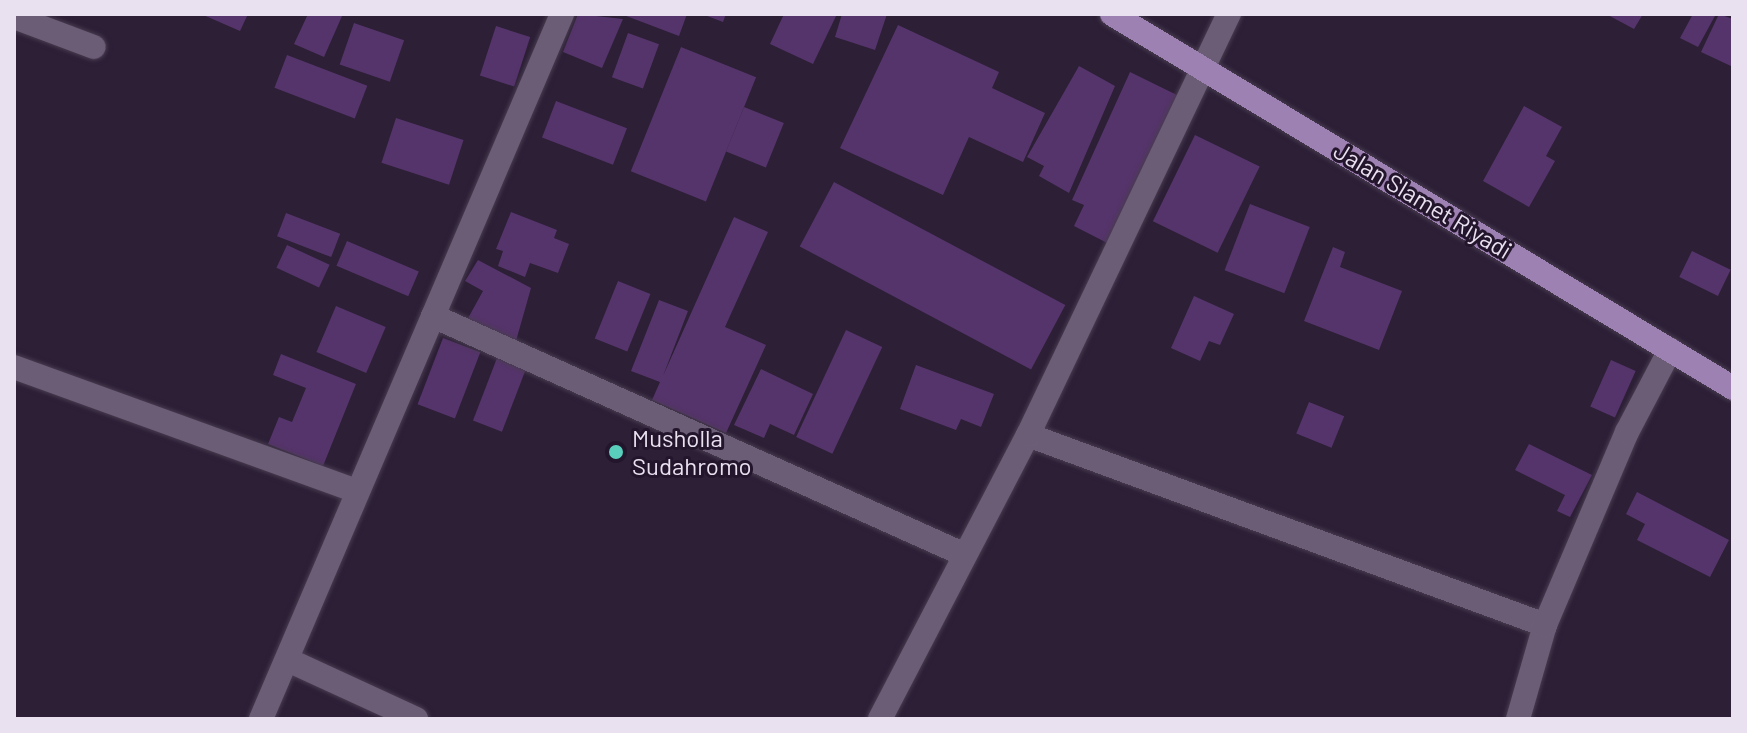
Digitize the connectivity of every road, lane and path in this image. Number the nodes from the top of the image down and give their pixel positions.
1 (562, 14) edge
2 (1112, 14) edge
3 (1229, 14) edge
4 (14, 17) edge
5 (94, 47) dead end
6 (1205, 69) junction
7 (433, 316) junction
8 (1670, 350) junction
9 (14, 367) edge
10 (1733, 388) edge
11 (1028, 435) junction
12 (356, 491) junction
13 (965, 555) junction
14 (1545, 625) junction
15 (288, 660) junction
16 (261, 719) edge
17 (416, 719) edge
18 (880, 719) edge
19 (1518, 719) edge

1 - 7 street
2 - 6 main road, Jalan Slamet Riyadi
3 - 6 street
4 - 5 street
6 - 8 main road, Jalan Slamet Riyadi
6 - 11 street
7 - 12 street
7 - 13 street
8 - 10 main road, Jalan Slamet Riyadi
8 - 14 street
9 - 12 street
11 - 13 street
11 - 14 street
12 - 15 street
13 - 18 street
14 - 19 street
15 - 16 street
15 - 17 street

